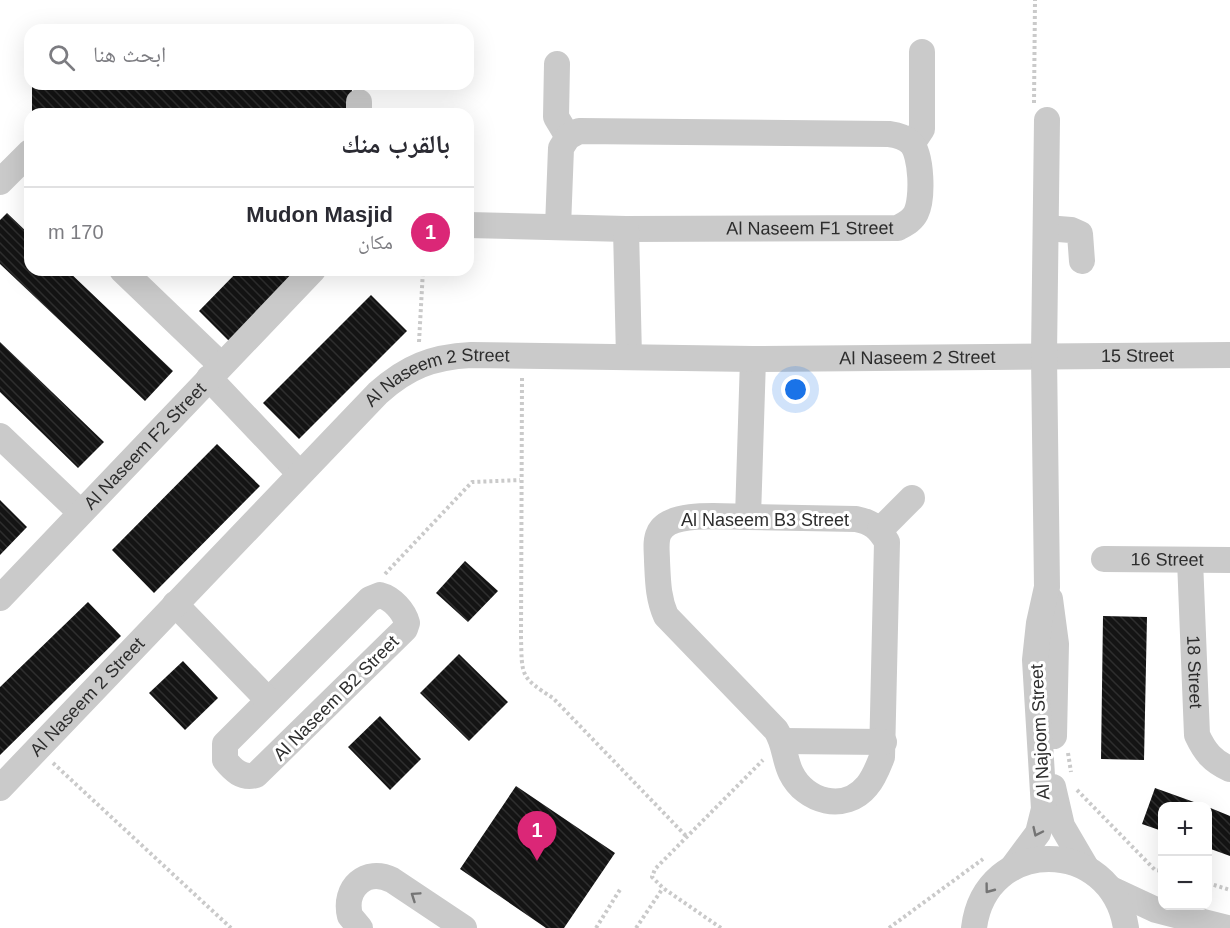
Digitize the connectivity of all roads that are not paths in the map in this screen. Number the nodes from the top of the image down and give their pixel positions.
1 (922, 52) dead end
2 (557, 64) dead end
3 (1047, 120) dead end
4 (568, 137) junction
5 (912, 144) junction
6 (474, 225) edge
7 (558, 227) junction
8 (1046, 228) junction
9 (626, 229) junction
10 (1083, 261) dead end
11 (127, 276) edge
12 (307, 276) edge
13 (1230, 355) edge
14 (1044, 356) junction
15 (629, 357) junction
16 (753, 359) junction
17 (215, 372) junction
18 (0, 436) edge
19 (300, 474) junction
20 (912, 498) dead end
21 (80, 512) junction
22 (748, 516) junction
23 (880, 530) junction
24 (1104, 559) dead end
25 (1190, 560) junction
26 (1230, 560) edge
27 (0, 598) edge
28 (175, 604) junction
29 (1046, 672) junction
30 (268, 700) junction
31 (783, 741) junction
32 (884, 742) junction
33 (1230, 768) edge
34 (0, 788) edge
35 (1086, 867) junction
36 (1012, 868) junction
37 (1111, 889) junction
38 (968, 924) edge
39 (360, 928) edge
40 (464, 928) edge
41 (1126, 928) edge
42 (1227, 928) edge

1 - 5 street
2 - 4 street
3 - 8 street, Al Najoom Street
4 - 5 street
4 - 7 street
5 - 9 street, Al Naseem F1 Street
6 - 7 street, Al Naseem F1 Street
7 - 9 street, Al Naseem F1 Street
8 - 10 street
8 - 14 street, Al Najoom Street
9 - 15 street
11 - 17 street, Al Naseem F2 Street
12 - 17 street, Al Naseem F2 Street
13 - 14 street, 15 Street
14 - 16 street, Al Naseem 2 Street
14 - 29 street, Al Najoom Street
15 - 16 street, Al Naseem 2 Street
15 - 19 street, Al Naseem 2 Street
16 - 22 street
17 - 19 street, Al Naseem F2 Street
17 - 21 street, Al Naseem F2 Street
18 - 21 street, Al Naseem F2 Street
19 - 28 street, Al Naseem 2 Street
20 - 23 street
21 - 27 street, Al Naseem F2 Street
22 - 23 street, Al Naseem B3 Street
22 - 31 street, Al Naseem B3 Street
23 - 32 street, Al Naseem B3 Street
24 - 25 street, 16 Street
25 - 26 street, 16 Street
25 - 33 street, 18 Street
28 - 30 street
28 - 34 street, Al Naseem 2 Street
29 - 35 street, Al Najoom Street
29 -> 36 street, Al Najoom Street
30 - 30 street, Al Naseem B2 Street
31 - 32 street
31 - 32 street, Al Naseem B3 Street
35 - 36 street
35 - 37 street
36 -> 38 street
37 - 41 street
37 - 42 street
40 -> 39 street

